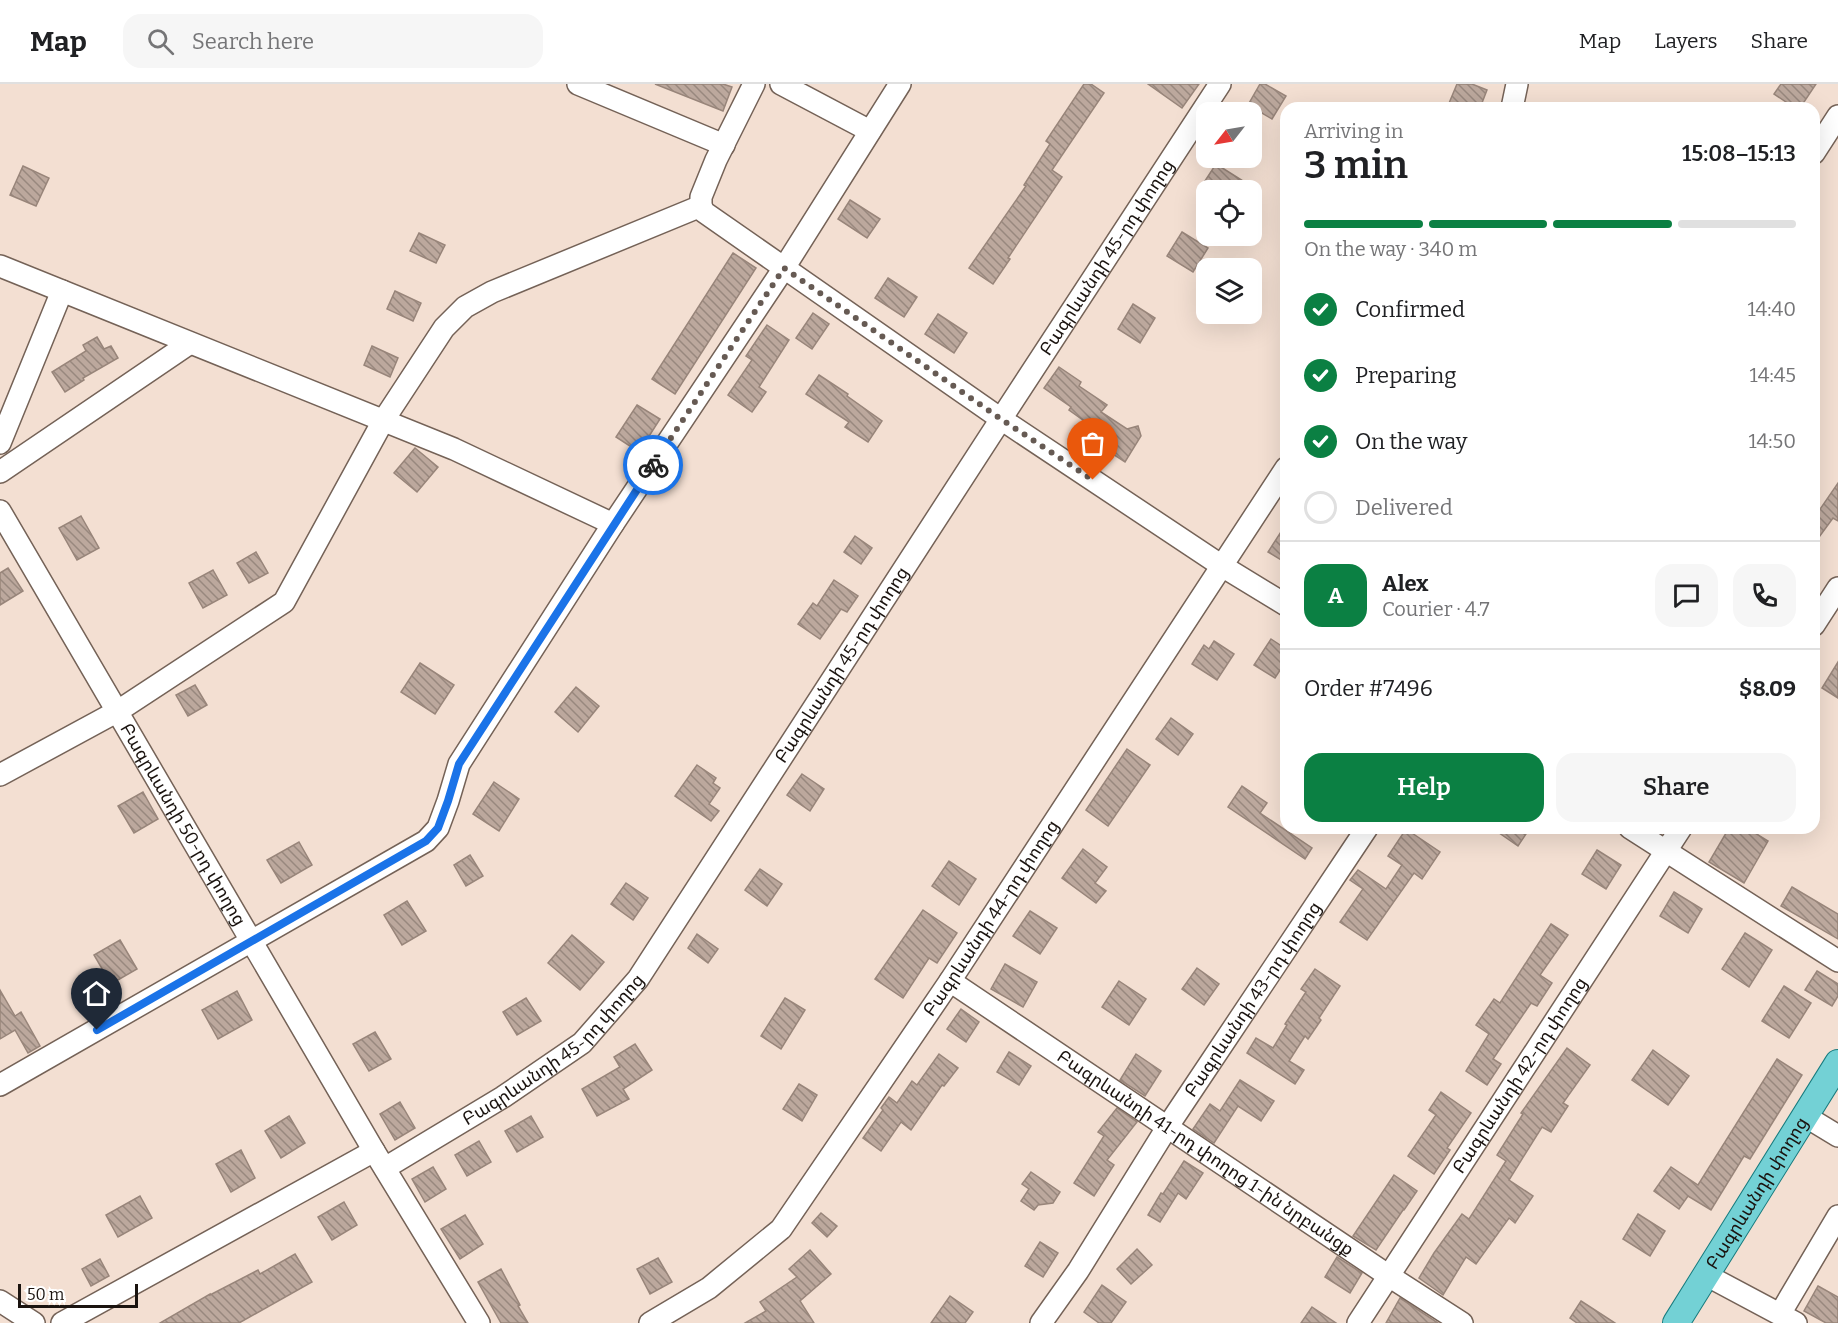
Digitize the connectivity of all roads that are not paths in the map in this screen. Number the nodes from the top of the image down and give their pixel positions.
1 (578, 84) edge
2 (754, 84) edge
3 (781, 84) edge
4 (900, 84) edge
5 (1220, 84) edge
6 (1517, 84) edge
7 (1513, 102) edge
8 (1838, 116) edge
9 (870, 131) junction
10 (1820, 144) edge
11 (724, 145) junction
12 (701, 206) junction
13 (0, 266) edge
14 (784, 268) junction
15 (62, 291) junction
16 (190, 343) junction
17 (1001, 419) junction
18 (383, 421) junction
19 (0, 442) edge
20 (0, 472) edge
21 (1280, 477) edge
22 (0, 511) edge
23 (613, 524) junction
24 (1222, 566) junction
25 (1838, 588) edge
26 (1280, 602) edge
27 (1820, 616) edge
28 (117, 711) junction
29 (0, 775) edge
30 (1362, 834) edge
31 (1639, 834) edge
32 (1677, 834) edge
33 (1666, 852) junction
34 (252, 941) junction
35 (1838, 961) edge
36 (950, 981) junction
37 (1838, 1063) edge
38 (0, 1085) edge
39 (1805, 1116) junction
40 (1167, 1126) junction
41 (1838, 1136) edge
42 (379, 1159) junction
43 (1838, 1216) edge
44 (1706, 1275) junction
45 (1389, 1276) junction
46 (0, 1301) edge
47 (1788, 1318) edge
48 (34, 1323) edge
49 (62, 1323) edge
50 (478, 1323) edge
51 (650, 1323) edge
52 (1041, 1323) edge
53 (1358, 1323) edge
54 (1462, 1323) edge
55 (1676, 1323) edge

1 - 11 street
2 - 11 street
3 - 9 street
4 - 9 street
5 - 17 street, Բագրևանդի 45-րդ փողոց
6 - 7 street
8 - 10 street
9 - 14 street
11 - 12 street
12 - 14 street
12 - 18 street
13 - 15 street
14 - 17 street
14 - 23 street
15 - 16 street
15 - 19 street
16 - 18 street
16 - 20 street
17 - 24 street
17 - 42 street, Բագրևանդի 45-րդ փողոց
18 - 23 street
18 - 28 street
21 - 24 street, Բագրևանդի 44-րդ փողոց
22 - 28 street, Բագրևանդի 50-րդ փողոց
23 - 34 street
24 - 26 street
24 - 36 street, Բագրևանդի 44-րդ փողոց
25 - 27 street
28 - 29 street
28 - 34 street, Բագրևանդի 50-րդ փողոց
30 - 40 street, Բագրևանդի 43-րդ փողոց
31 - 33 street
32 - 33 street, Բագրևանդի 42-րդ փողոց
33 - 35 street
33 - 45 street, Բագրևանդի 42-րդ փողոց
34 - 38 street
34 - 42 street, Բագրևանդի 50-րդ փողոց
36 - 40 street, Բագրևանդի 41-րդ փողոց 1-ին նրբանցք
36 - 51 street, Բագրևանդի 44-րդ փողոց
37 - 39 main road, Բագրևանդի փողոց
39 - 41 street
39 - 44 main road, Բագրևանդի փողոց
40 - 45 street, Բագրևանդի 41-րդ փողոց 1-ին նրբանցք
40 - 52 street, Բագրևանդի 43-րդ փողոց
42 - 49 street, Բագրևանդի 45-րդ փողոց
42 - 50 street, Բագրևանդի 50-րդ փողոց
43 - 47 street
44 - 47 street
44 - 55 main road, Բագրևանդի փողոց
45 - 53 street, Բագրևանդի 42-րդ փողոց
45 - 54 street, Բագրևանդի 41-րդ փողոց 1-ին նրբանցք
46 - 48 street

